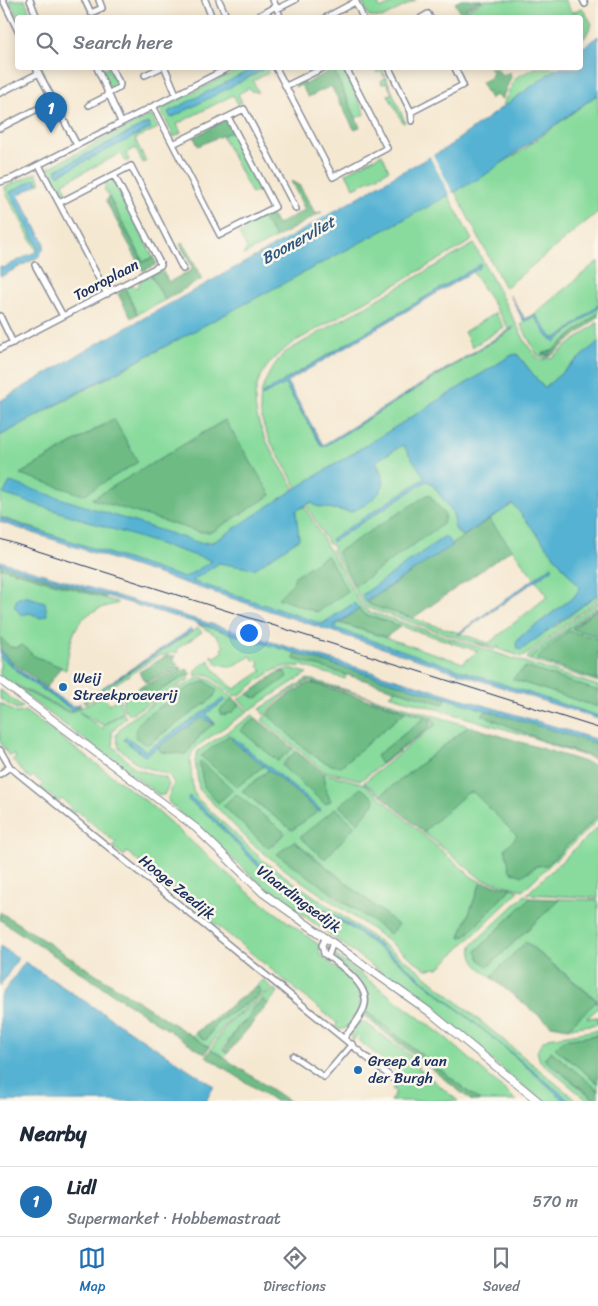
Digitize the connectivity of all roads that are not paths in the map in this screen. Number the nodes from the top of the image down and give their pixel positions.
1 (30, 0) edge
2 (85, 0) edge
3 (99, 0) edge
4 (205, 0) edge
5 (218, 0) edge
6 (273, 0) edge
7 (295, 0) edge
8 (2, 1) edge
9 (355, 1) edge
10 (276, 8) junction
11 (36, 15) edge
12 (211, 15) edge
13 (226, 15) edge
14 (261, 15) edge
15 (280, 15) edge
16 (330, 15) edge
17 (362, 15) edge
18 (15, 25) edge
19 (38, 70) edge
20 (98, 70) edge
21 (112, 70) edge
22 (156, 70) edge
23 (166, 70) edge
24 (224, 70) edge
25 (277, 70) edge
26 (318, 70) edge
27 (347, 70) edge
28 (389, 70) edge
29 (455, 70) edge
30 (145, 75) dead end
31 (286, 86) junction
32 (0, 93) edge
33 (108, 94) junction
34 (176, 94) junction
35 (53, 101) junction
36 (89, 105) dead end
37 (153, 106) junction
38 (411, 112) junction
39 (228, 117) junction
40 (412, 121) dead end
41 (121, 122) junction
42 (0, 128) edge
43 (173, 144) junction
44 (76, 145) junction
45 (39, 165) junction
46 (114, 175) junction
47 (0, 182) edge
48 (59, 203) junction
49 (296, 209) dead end
50 (35, 265) dead end
51 (183, 269) dead end
52 (107, 294) junction
53 (0, 316) edge
54 (63, 316) junction
55 (13, 342) junction
56 (0, 350) edge
57 (0, 680) edge
58 (0, 750) edge
59 (10, 767) junction
60 (0, 774) edge
61 (326, 937) junction
62 (334, 942) junction
63 (328, 957) junction
64 (344, 1038) junction
65 (352, 1044) junction
66 (293, 1056) dead end
67 (397, 1082) dead end
68 (538, 1101) edge

1 - 11 street
2 - 3 street
4 - 12 street
5 - 13 street
6 - 10 street
7 - 10 street
8 - 18 street
9 - 16 street
9 - 17 street
10 - 14 street
10 - 15 street
19 - 32 street
19 - 35 street
20 - 33 street
21 - 33 street
22 - 30 street
23 - 34 street
24 - 34 street
25 - 31 street
26 - 31 street
27 - 31 street
28 - 38 street
29 - 38 street
33 - 36 street
33 - 41 street
34 - 37 street
35 - 42 street
35 - 44 street
37 - 41 street
37 - 43 street
38 - 40 street
39 - 43 street
39 - 43 street
39 - 49 street
41 - 44 street
44 - 45 street
45 - 47 street
45 - 48 street
46 - 48 street
46 - 51 street
46 - 52 street, Tooroplaan
48 - 52 street
50 - 54 street, Tooroplaan
52 - 54 street, Tooroplaan
53 - 55 street
54 - 55 street, Tooroplaan
55 - 56 street, Tooroplaan
57 - 61 street, Vlaardingsedijk
58 - 59 street, Hooge Zeedijk
59 - 60 street
59 - 64 street, Hooge Zeedijk
61 - 62 street, Vlaardingsedijk
61 - 63 street
62 - 63 street
62 - 68 street, Vlaardingsedijk
63 - 64 street
64 - 65 street, Hooge Zeedijk
65 - 66 street
65 - 67 street, Hooge Zeedijk

